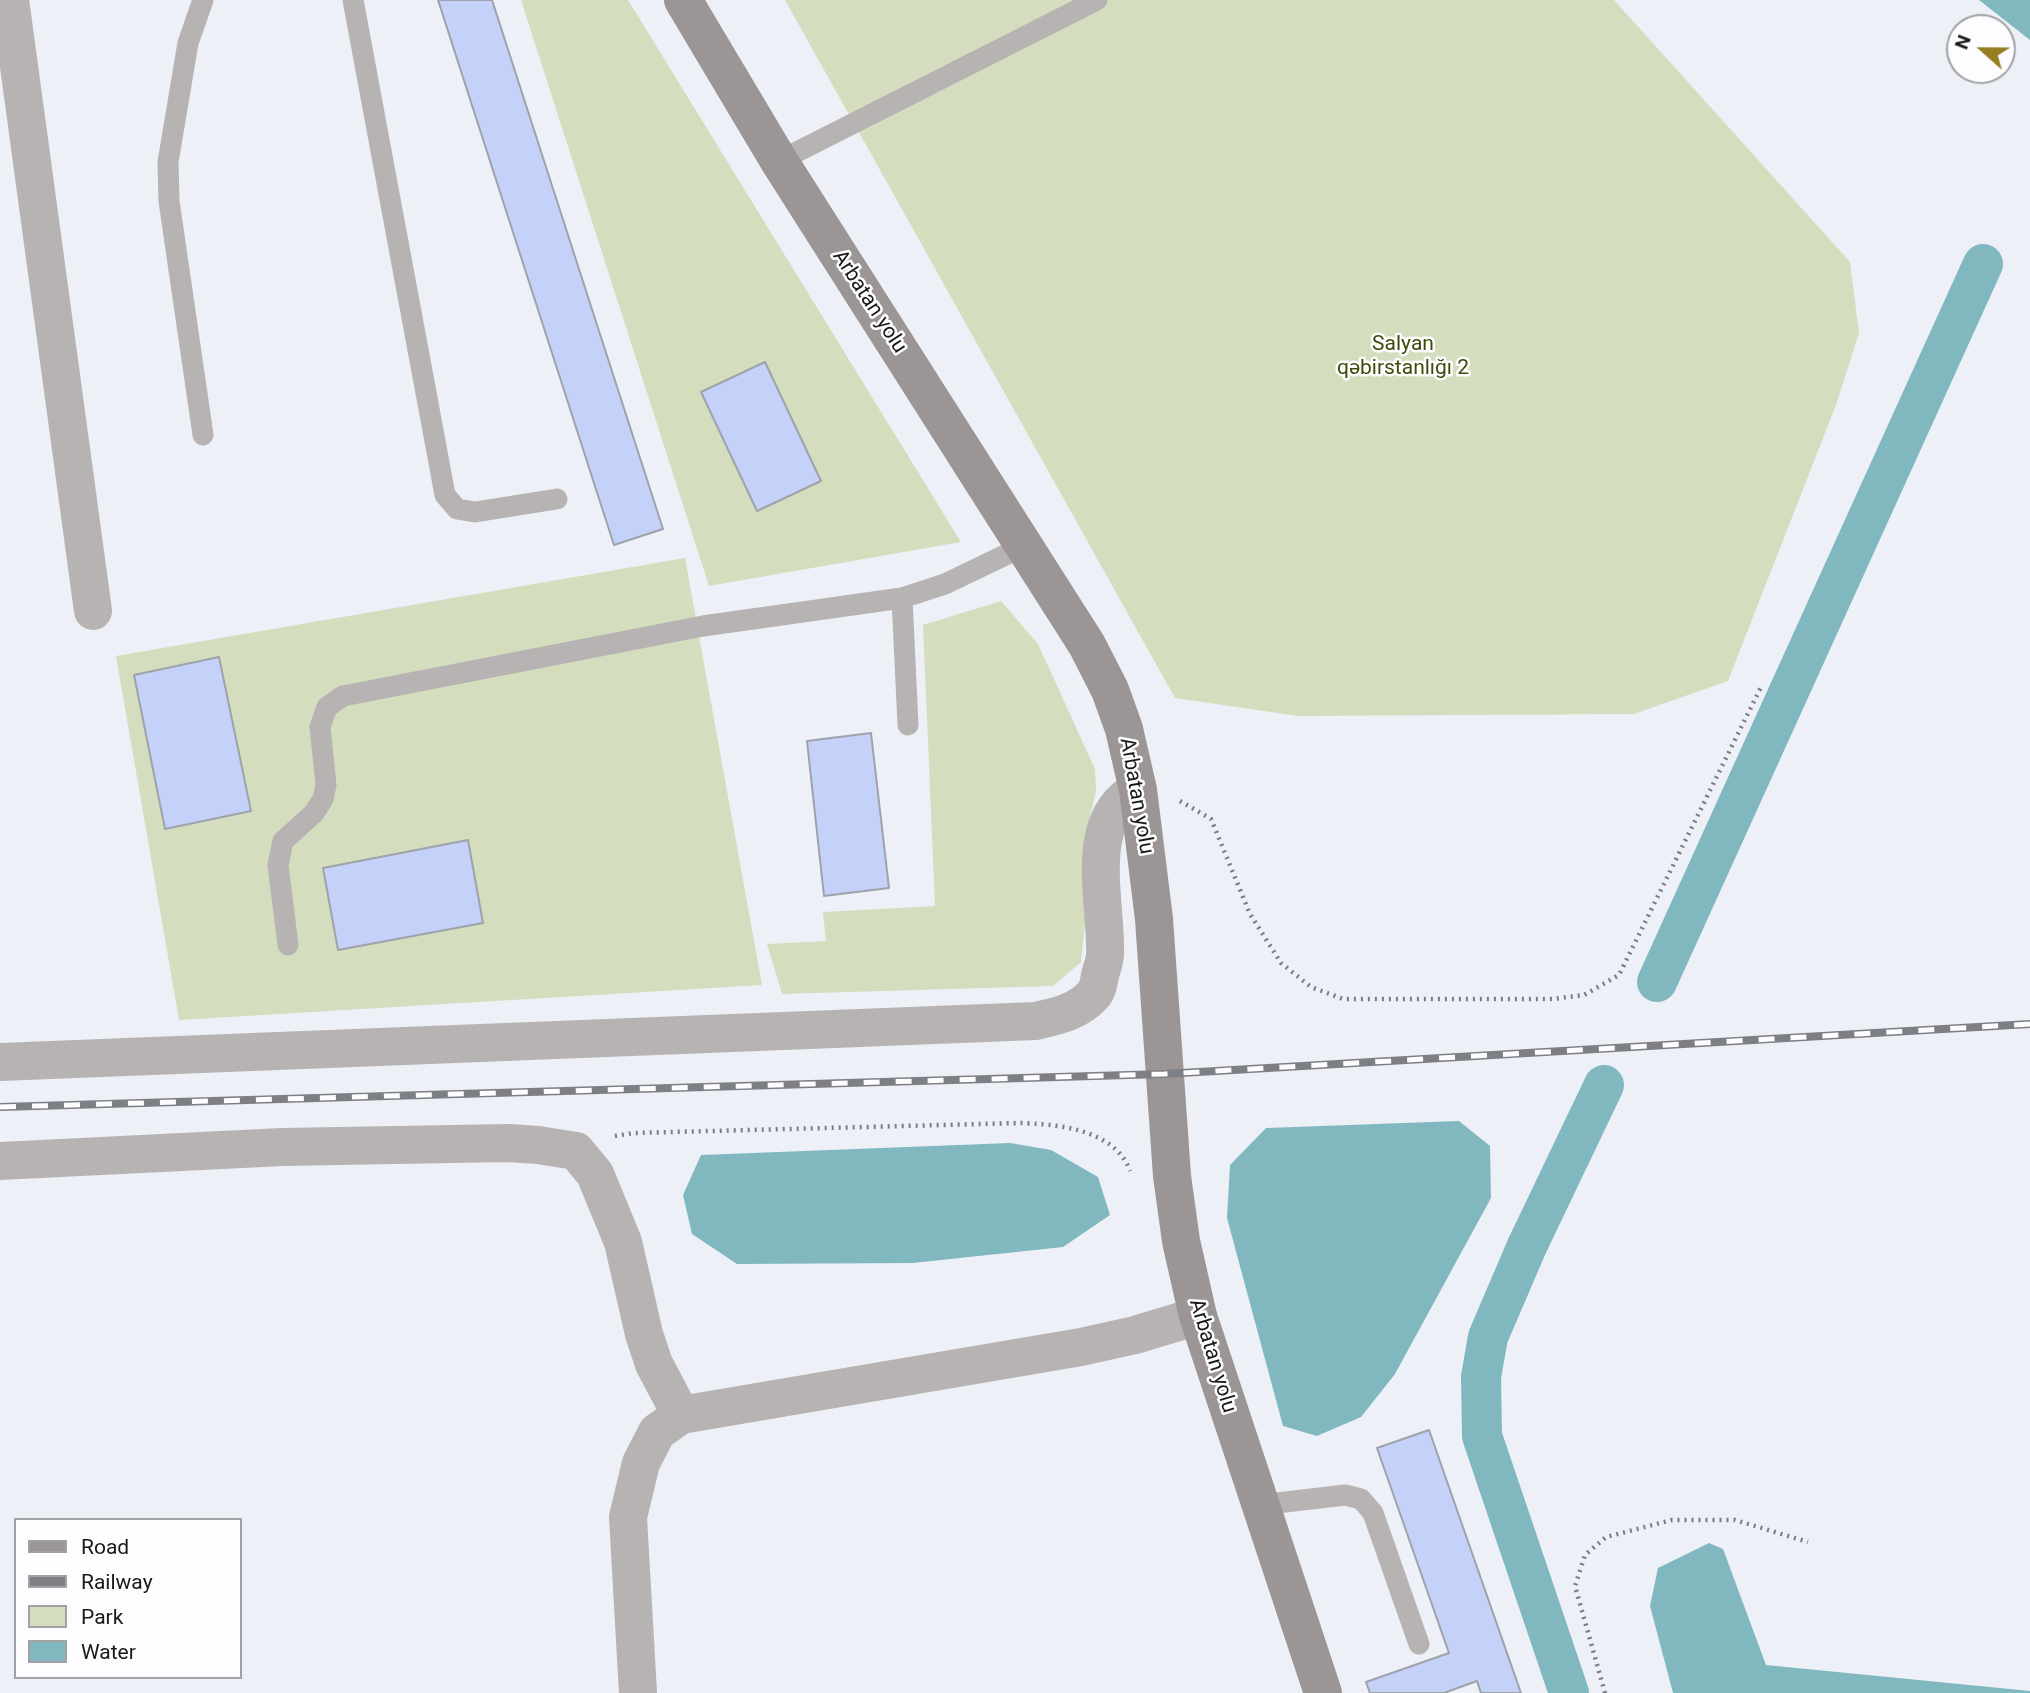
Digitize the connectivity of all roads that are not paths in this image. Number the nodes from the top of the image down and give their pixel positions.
1 (10, 0) edge
2 (203, 0) edge
3 (353, 0) edge
4 (683, 0) edge
5 (1097, 0) edge
6 (779, 161) junction
7 (203, 435) dead end
8 (557, 499) dead end
9 (1024, 546) junction
10 (902, 598) junction
11 (93, 611) dead end
12 (908, 726) dead end
13 (1138, 790) junction
14 (288, 945) dead end
15 (0, 1062) edge
16 (0, 1161) edge
17 (1198, 1316) junction
18 (681, 1415) junction
19 (1260, 1505) junction
20 (1419, 1644) dead end
21 (638, 1693) edge
22 (1323, 1693) edge

1 - 11 street
2 - 7 lane
3 - 8 lane
4 - 6 main road, Arbatan yolu
5 - 6 lane
6 - 9 main road, Arbatan yolu
9 - 10 lane
9 - 13 main road, Arbatan yolu
10 - 12 lane
10 - 14 lane
13 - 15 street
13 - 17 main road, Arbatan yolu
16 - 18 street
17 - 18 street
17 - 19 main road, Arbatan yolu
18 - 21 street
19 - 20 lane
19 - 22 main road, Arbatan yolu

